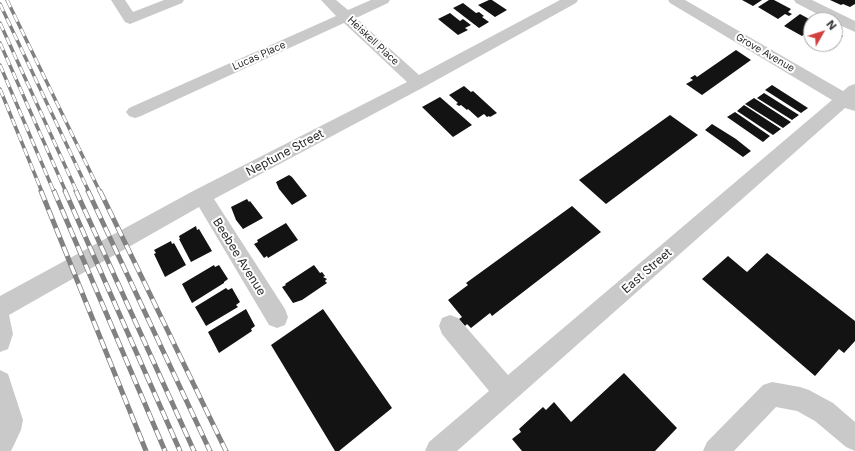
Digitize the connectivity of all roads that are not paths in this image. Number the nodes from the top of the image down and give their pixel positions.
1 (118, 0) edge
2 (178, 0) edge
3 (328, 0) edge
4 (383, 0) edge
5 (571, 0) edge
6 (675, 0) edge
7 (801, 0) edge
8 (347, 17) junction
9 (855, 27) edge
10 (418, 83) junction
11 (851, 98) edge
12 (135, 112) dead end
13 (202, 196) junction
14 (0, 308) edge
15 (277, 317) dead end
16 (0, 321) edge
17 (450, 326) dead end
18 (0, 341) edge
19 (0, 382) edge
20 (506, 392) junction
21 (855, 438) edge
22 (0, 446) edge
23 (438, 451) edge
24 (716, 451) edge

1 - 2 street
3 - 8 street, Heiskell Place
4 - 8 street, Lucas Place
5 - 10 street, Neptune Street
6 - 11 street, Grove Avenue
7 - 9 street
8 - 10 street, Heiskell Place
8 - 12 street, Lucas Place
10 - 13 street, Neptune Street
11 - 20 street, East Street
13 - 14 street, Neptune Street
13 - 15 street, Beebee Avenue
16 - 18 street
17 - 20 street
19 - 22 street
20 - 23 street, East Street
21 - 24 street

